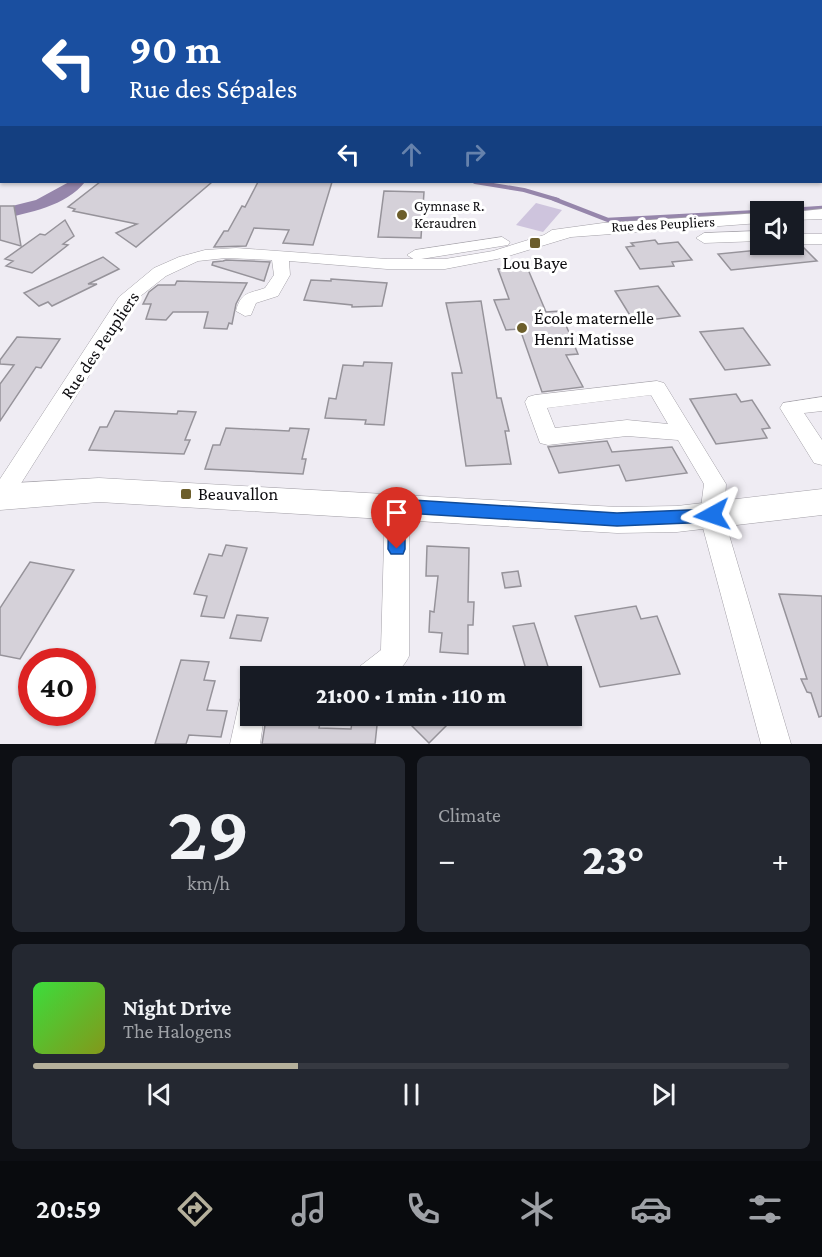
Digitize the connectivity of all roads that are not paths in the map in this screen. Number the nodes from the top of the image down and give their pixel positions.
1 (822, 214) edge
2 (804, 215) edge
3 (750, 219) edge
4 (750, 236) edge
5 (704, 238) dead end
6 (280, 255) junction
7 (245, 311) dead end
8 (822, 404) edge
9 (684, 433) junction
10 (822, 457) edge
11 (0, 498) edge
12 (822, 502) edge
13 (397, 506) junction
14 (712, 515) junction
15 (382, 666) edge
16 (248, 726) edge
17 (245, 744) edge
18 (776, 744) edge

1 - 2 street
3 - 6 street, Rue des Peupliers
4 - 5 street
6 - 7 street
6 - 11 street, Rue des Peupliers
8 - 10 street
9 - 9 street
9 - 14 street
11 - 13 street
12 - 14 street
13 - 14 street
13 - 15 street
14 - 18 street
16 - 17 street

